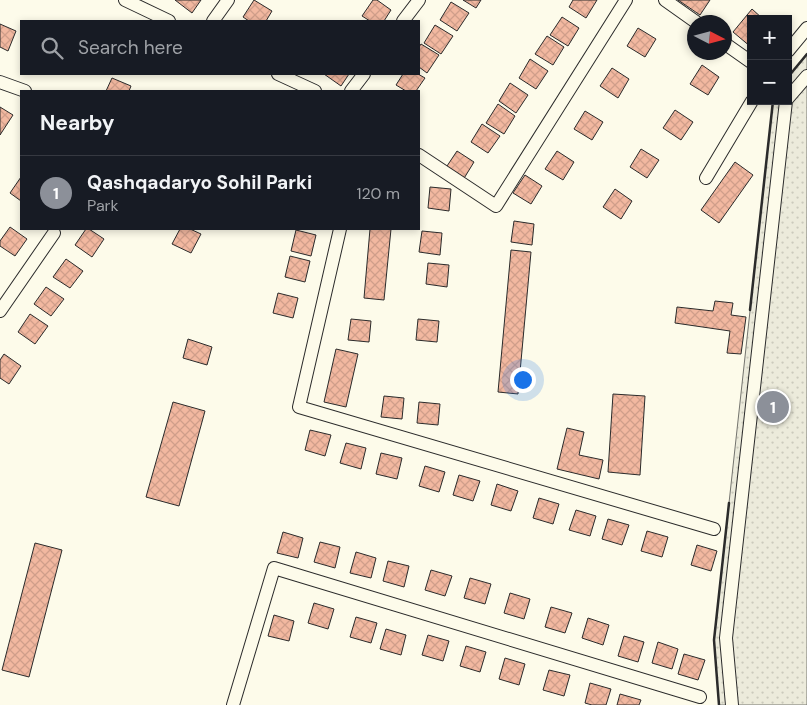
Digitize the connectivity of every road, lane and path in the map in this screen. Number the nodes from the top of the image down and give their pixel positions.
1 (125, 0) edge
2 (228, 0) edge
3 (419, 0) edge
4 (626, 0) edge
5 (665, 0) edge
6 (687, 16) edge
7 (167, 20) edge
8 (214, 20) edge
9 (404, 20) edge
10 (807, 28) edge
11 (792, 46) edge
12 (732, 49) edge
13 (748, 60) edge
14 (279, 75) edge
15 (363, 75) edge
16 (807, 76) edge
17 (0, 82) edge
18 (297, 87) edge
19 (21, 90) edge
20 (310, 90) edge
21 (353, 90) edge
22 (792, 94) edge
23 (750, 105) edge
24 (786, 105) edge
25 (420, 156) edge
26 (706, 178) dead end
27 (340, 230) edge
28 (54, 233) dead end
29 (0, 310) edge
30 (714, 529) dead end
31 (700, 697) dead end
32 (233, 705) edge
33 (732, 705) edge

1 - 7 street
2 - 8 street
3 - 9 street
4 - 25 street
5 - 6 street
10 - 11 street
12 - 13 street
14 - 18 street
15 - 21 street
16 - 22 street
17 - 19 street
18 - 20 street
23 - 26 street
24 - 33 street
27 - 30 street
28 - 29 street
31 - 32 street

